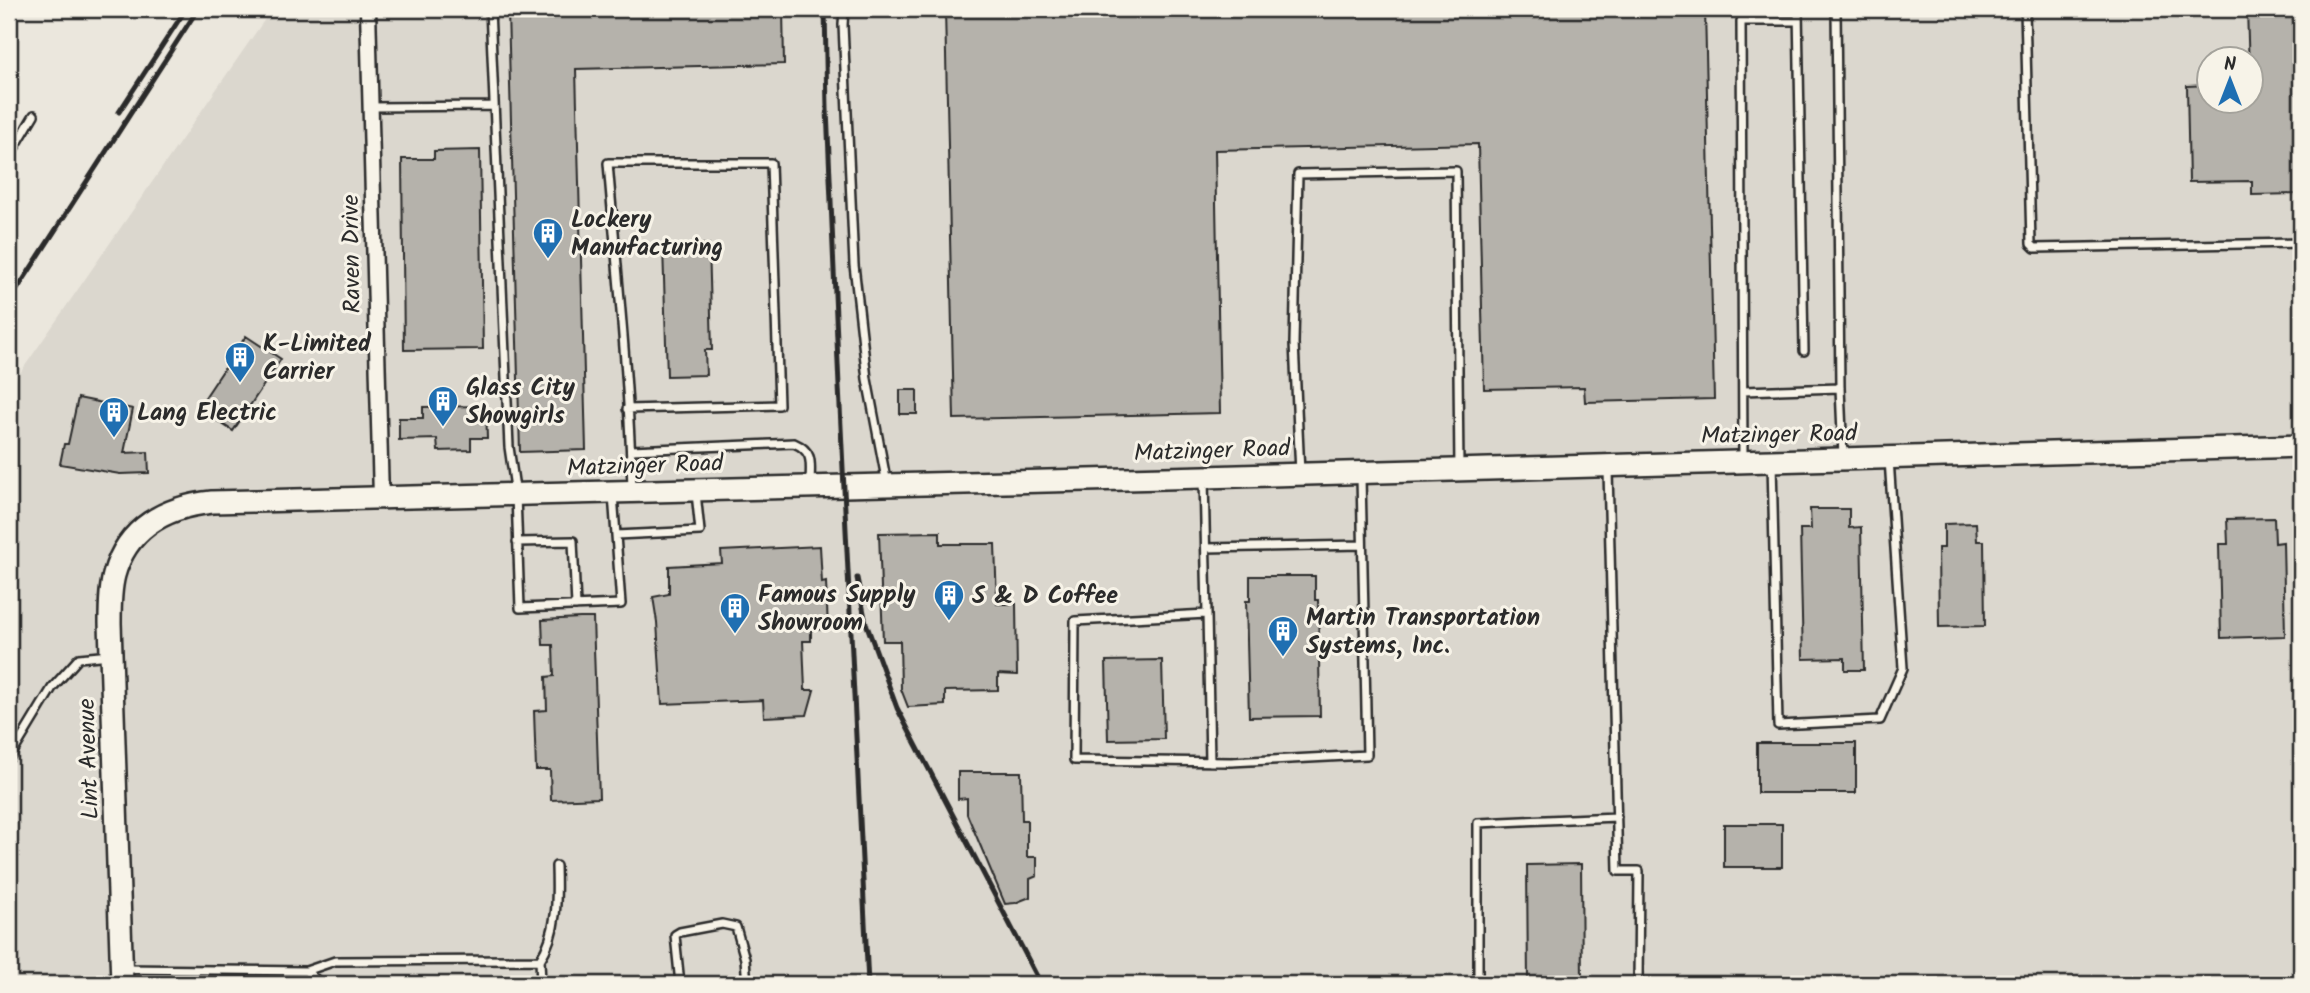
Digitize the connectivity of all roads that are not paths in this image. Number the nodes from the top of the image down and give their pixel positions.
1 (368, 9) edge
2 (490, 9) edge
3 (844, 9) edge
4 (1798, 9) edge
5 (1836, 9) edge
6 (2025, 9) edge
7 (1798, 21) junction
8 (494, 106) junction
9 (370, 107) junction
10 (34, 115) dead end
11 (9, 157) edge
12 (2301, 243) edge
13 (1804, 351) dead end
14 (1840, 388) junction
15 (1743, 391) junction
16 (627, 409) junction
17 (2301, 446) edge
18 (631, 450) junction
19 (1889, 458) junction
20 (1843, 459) junction
21 (1743, 461) junction
22 (1772, 461) junction
23 (1608, 466) junction
24 (1459, 470) junction
25 (1361, 472) junction
26 (1300, 473) junction
27 (1204, 477) junction
28 (887, 484) junction
29 (810, 486) junction
30 (696, 490) junction
31 (622, 491) junction
32 (516, 495) junction
33 (380, 498) junction
34 (134, 536) joint
35 (616, 536) junction
36 (517, 542) junction
37 (1362, 545) junction
38 (1206, 548) junction
39 (576, 606) junction
40 (1207, 614) junction
41 (111, 655) junction
42 (9, 759) edge
43 (1210, 762) junction
44 (1617, 817) junction
45 (556, 866) dead end
46 (540, 960) junction
47 (306, 971) junction
48 (122, 977) edge
49 (321, 984) edge
50 (541, 984) edge
51 (680, 984) edge
52 (747, 984) edge
53 (1478, 984) edge
54 (1638, 984) edge

1 - 9 street, Raven Drive
2 - 8 lane
3 - 28 lane
4 - 7 lane
5 - 14 lane
6 - 12 lane
7 - 13 lane
7 - 15 lane
8 - 9 lane
8 - 32 lane
9 - 33 street, Raven Drive
10 - 11 lane
14 - 15 lane
14 - 20 lane
15 - 21 lane
16 - 16 lane
16 - 18 lane
17 - 19 street, Matzinger Road
18 - 29 lane
18 - 31 lane
19 - 20 street, Matzinger Road
19 - 22 lane
20 - 22 street, Matzinger Road
21 - 22 street, Matzinger Road
21 - 23 street, Matzinger Road
23 - 24 street, Matzinger Road
23 - 44 lane
24 - 25 street, Matzinger Road
24 - 26 lane
25 - 26 street, Matzinger Road
25 - 37 lane
26 - 27 street, Matzinger Road
27 - 28 street, Matzinger Road
27 - 38 lane
28 - 29 street, Matzinger Road
29 - 30 street, Matzinger Road
30 - 31 street, Matzinger Road
30 - 35 lane
31 - 32 street, Matzinger Road
31 - 35 lane
32 - 33 street, Matzinger Road
32 - 36 lane
33 - 34 street, Matzinger Road
34 - 41 street, Lint Avenue
35 - 39 lane
36 - 39 lane
36 - 39 lane
37 - 38 lane
37 - 43 lane
38 - 40 lane
40 - 43 lane
40 - 43 lane
41 - 42 lane
41 - 48 street, Lint Avenue
44 - 53 lane
44 - 54 lane
45 - 46 lane
46 - 47 lane
46 - 50 lane
47 - 48 lane
47 - 49 lane
51 - 52 lane

